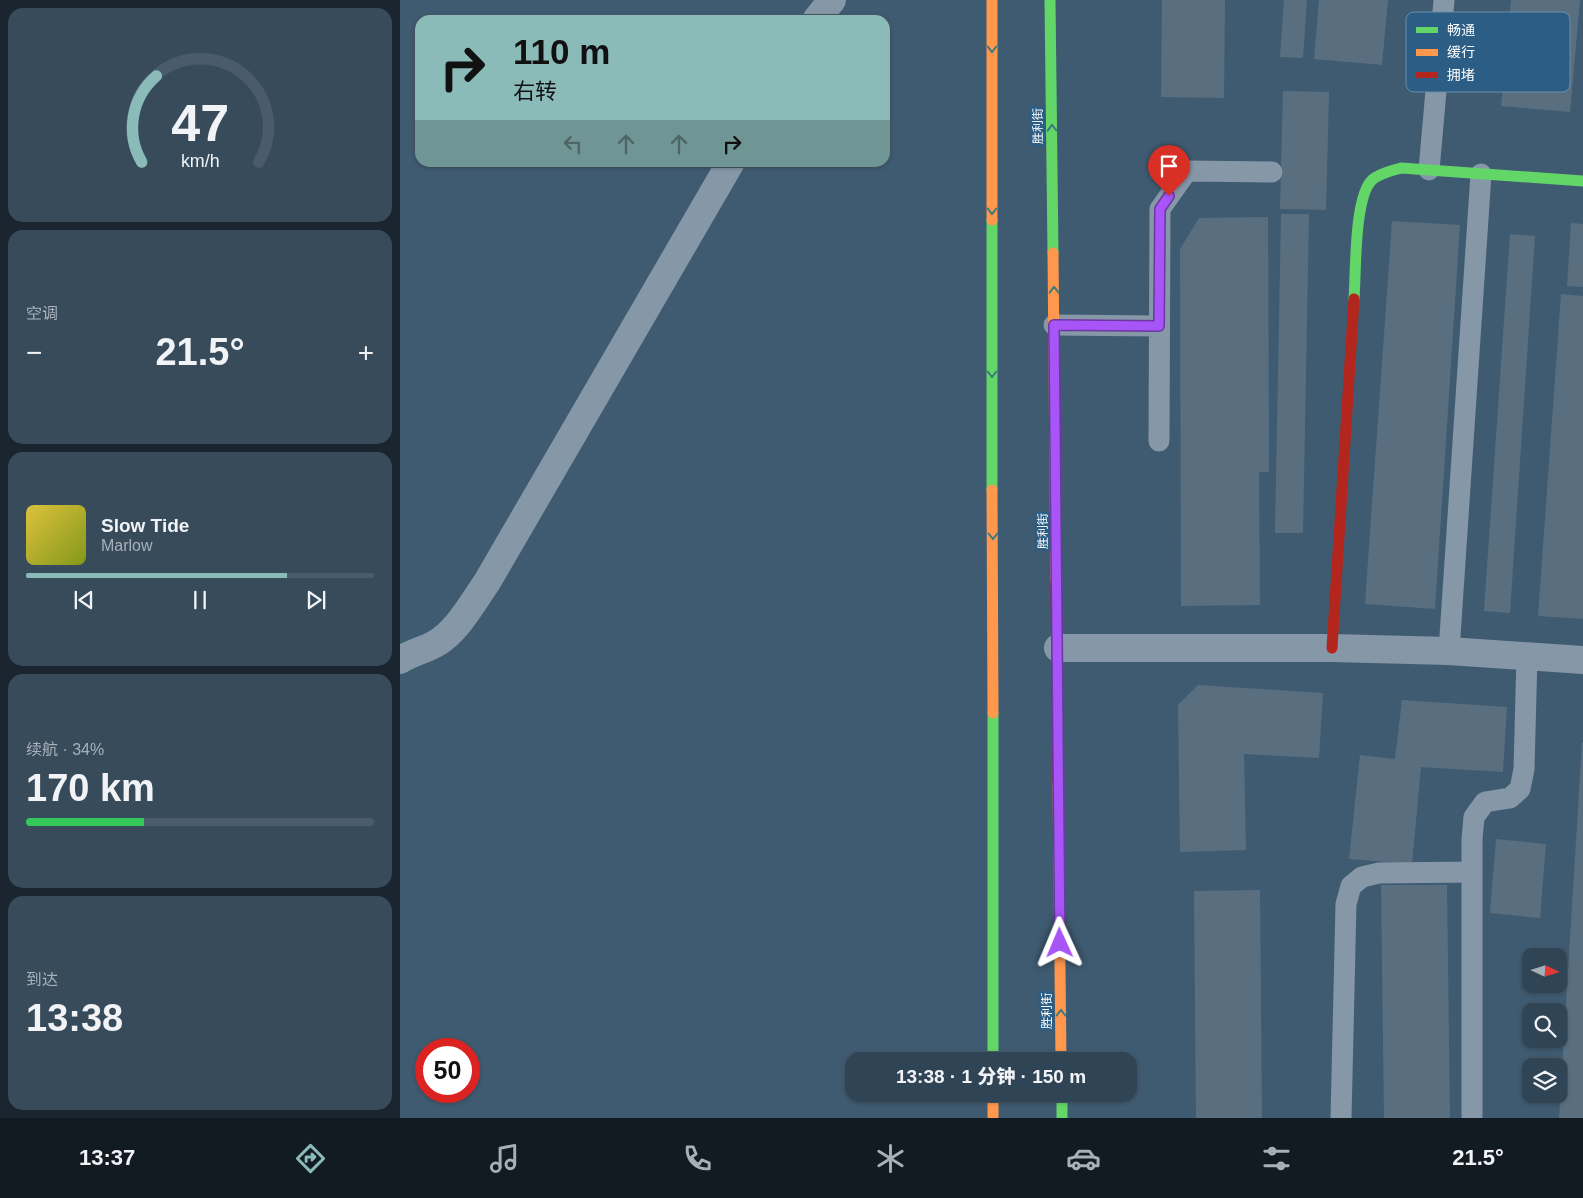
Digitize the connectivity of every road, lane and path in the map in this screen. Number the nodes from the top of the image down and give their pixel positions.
1 (832, 0) edge
2 (992, 0) edge
3 (1050, 0) edge
4 (820, 15) edge
5 (1436, 92) edge
6 (728, 167) edge
7 (1429, 170) junction
8 (1272, 172) dead end
9 (1480, 174) junction
10 (1583, 181) edge
11 (1054, 325) junction
12 (1159, 326) junction
13 (1159, 441) dead end
14 (1058, 648) junction
15 (1332, 648) junction
16 (1449, 651) junction
17 (1528, 656) junction
18 (400, 660) edge
19 (1583, 660) edge
20 (1472, 872) junction
21 (993, 1052) edge
22 (1061, 1052) edge
23 (993, 1102) edge
24 (1062, 1102) edge
25 (993, 1118) edge
26 (1062, 1118) edge
27 (1341, 1118) edge
28 (1472, 1118) edge

1 - 4 street
2 -> 21 main road
11 -> 3 main road, 胜利街
5 - 7 lane
6 - 18 street
7 - 9 main road
7 - 15 main road
8 - 12 lane
9 - 10 main road
9 - 16 lane
11 - 12 lane
11 - 14 main road, 胜利街
12 - 13 lane
14 - 15 street
22 -> 14 main road, 胜利街
15 - 16 street
16 - 17 street
17 - 19 street
17 - 20 lane
20 - 27 lane
20 - 28 lane
23 - 25 main road
24 - 26 main road

